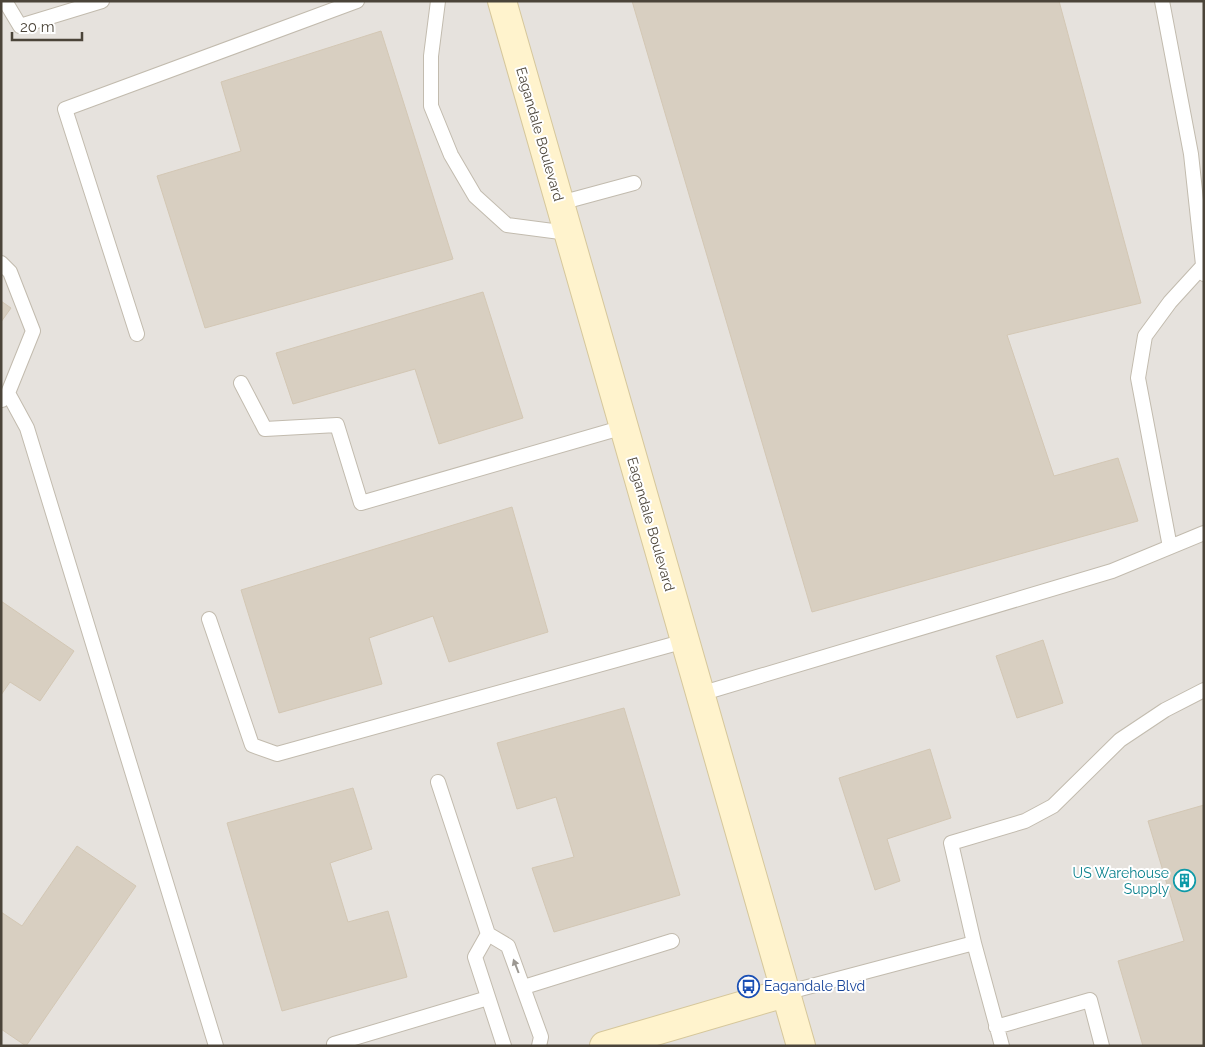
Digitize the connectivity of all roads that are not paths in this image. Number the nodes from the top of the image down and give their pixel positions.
1 (5, 1) edge
2 (102, 1) edge
3 (357, 1) edge
4 (438, 1) edge
5 (502, 1) edge
6 (1162, 1) edge
7 (634, 184) dead end
8 (560, 203) junction
9 (568, 233) junction
10 (1, 263) edge
11 (1203, 271) edge
12 (137, 334) dead end
13 (241, 383) dead end
14 (4, 397) edge
15 (624, 427) junction
16 (1204, 533) edge
17 (1170, 547) junction
18 (209, 619) dead end
19 (685, 641) junction
20 (1204, 690) edge
21 (700, 694) junction
22 (438, 782) dead end
23 (488, 934) junction
24 (672, 942) dead end
25 (974, 943) junction
26 (524, 986) junction
27 (785, 993) junction
28 (488, 998) junction
29 (996, 1026) junction
30 (334, 1044) dead end
31 (216, 1046) edge
32 (504, 1046) edge
33 (539, 1046) edge
34 (604, 1046) edge
35 (801, 1046) edge
36 (1002, 1046) edge
37 (1102, 1046) edge

1 - 2 lane
3 - 12 lane
4 - 9 lane
5 - 8 street, Eagandale Boulevard
6 - 11 lane
7 - 8 lane
8 - 9 street, Eagandale Boulevard
9 - 15 street, Eagandale Boulevard
10 - 14 lane
11 - 17 lane
13 - 15 lane
14 - 31 lane
15 - 19 street, Eagandale Boulevard
16 - 17 lane
17 - 21 lane
18 - 19 lane
19 - 21 street, Eagandale Boulevard
20 - 25 lane
21 - 27 street, Eagandale Boulevard
22 - 23 lane
26 -> 23 lane
23 - 28 lane
24 - 26 lane
25 - 27 lane
25 - 29 lane
26 - 33 lane
27 - 34 street
27 - 35 street, Eagandale Boulevard
28 - 30 lane
28 - 32 lane
29 - 36 lane
29 - 37 lane

